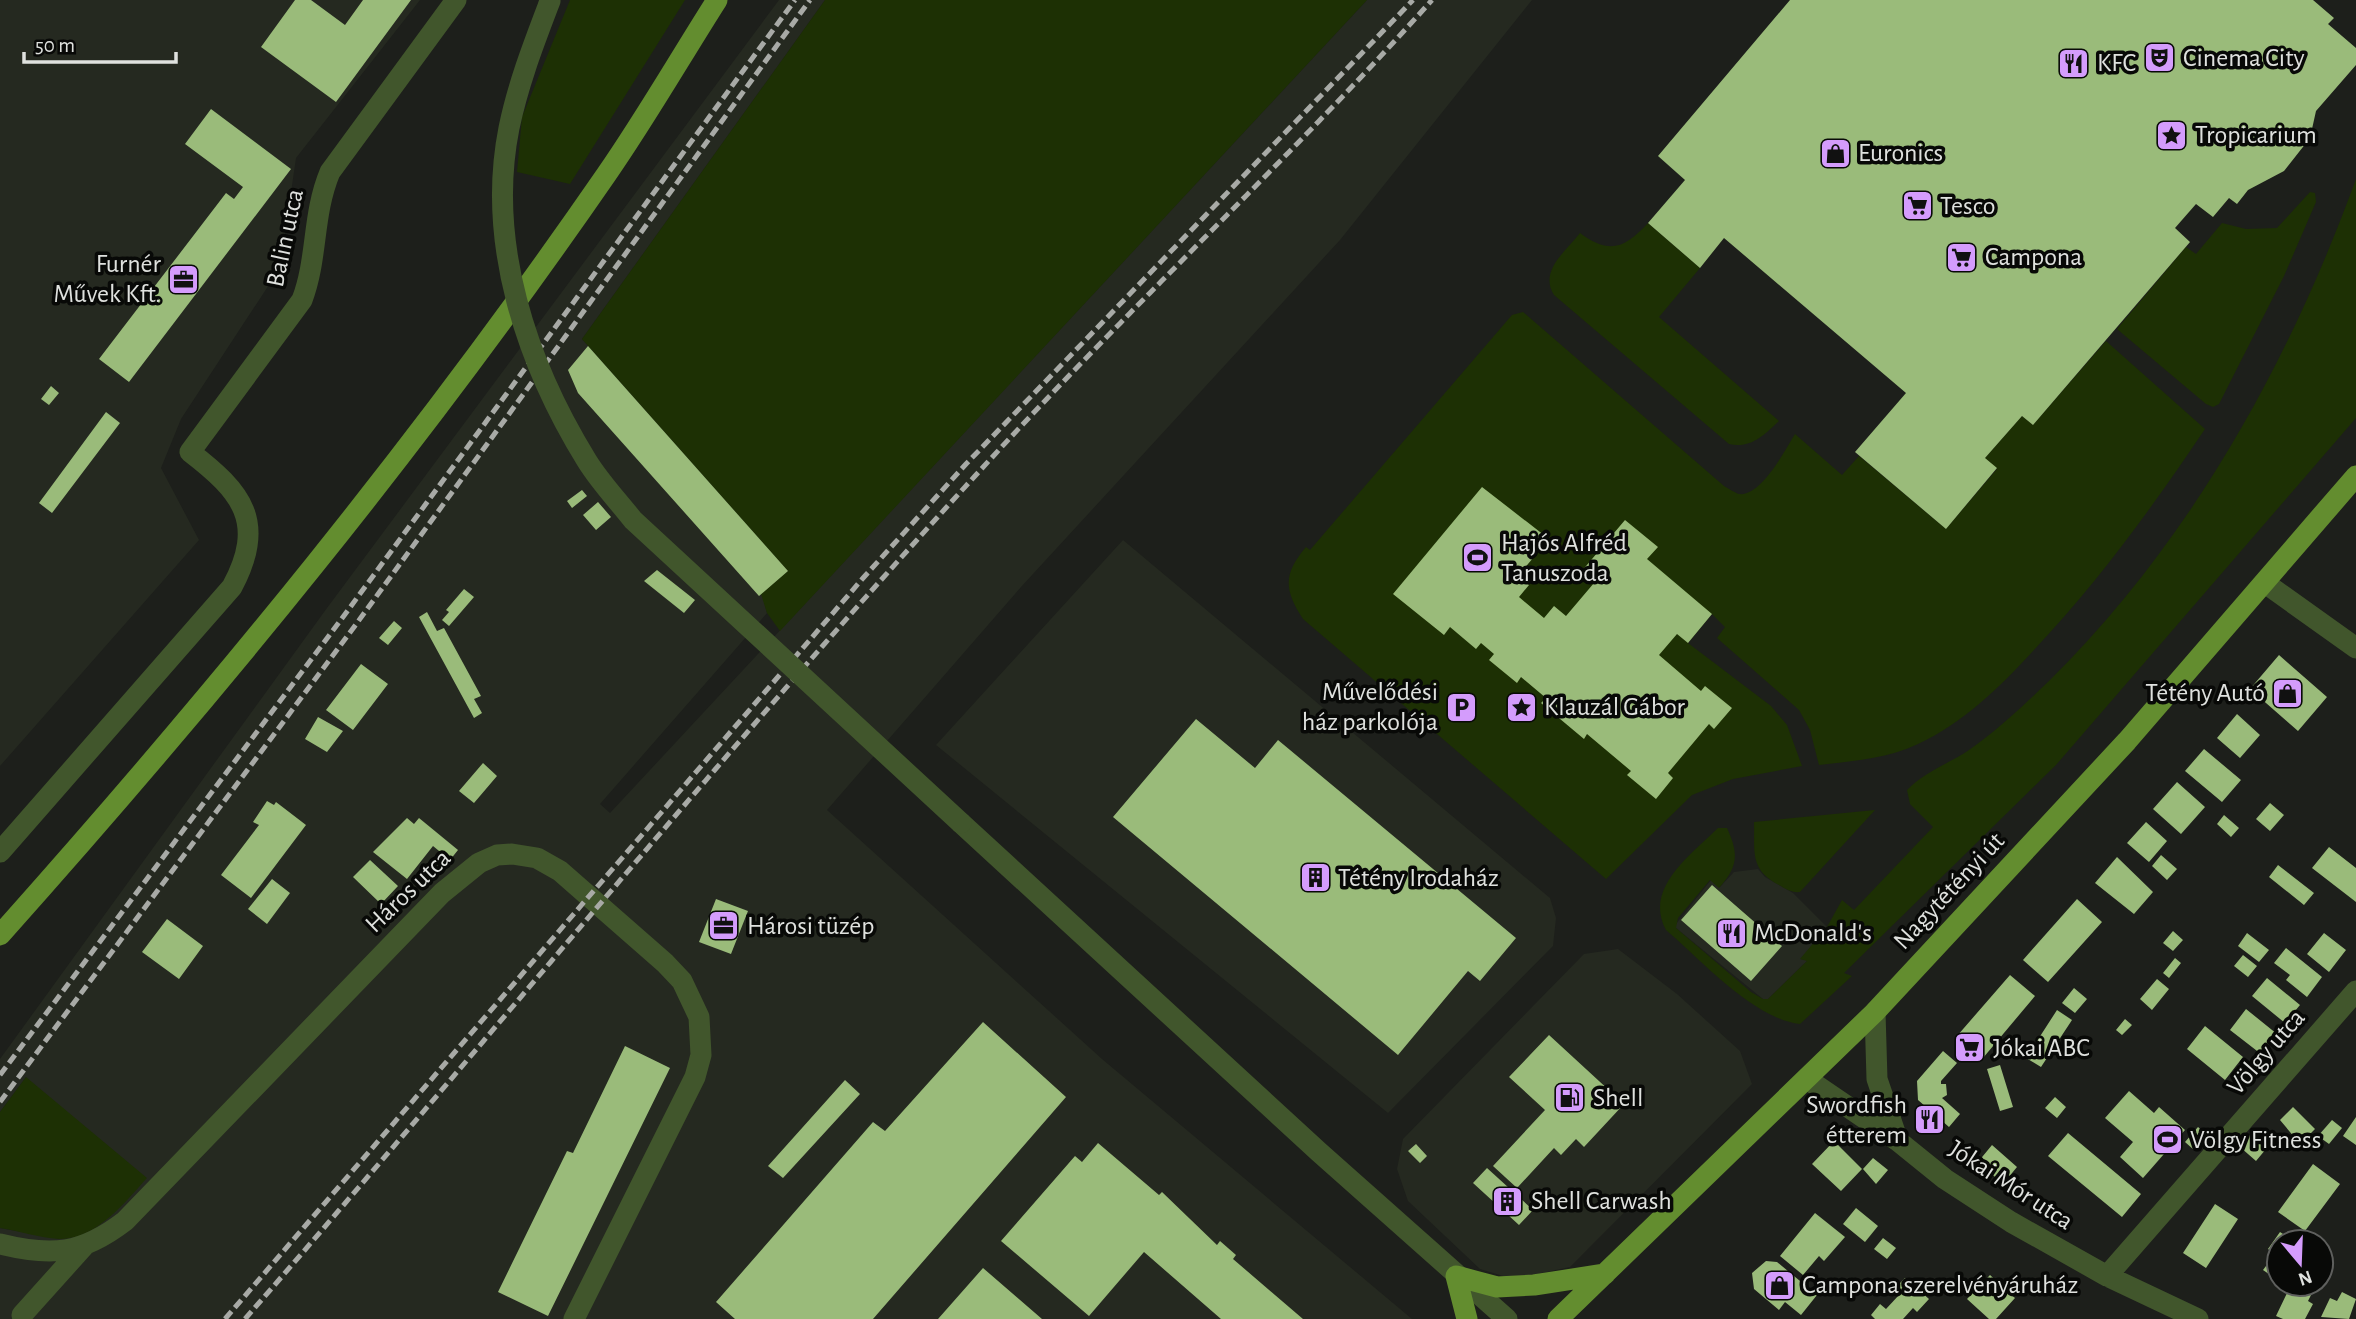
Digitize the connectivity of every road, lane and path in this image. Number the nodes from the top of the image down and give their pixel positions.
1 (456, 0) edge
2 (717, 0) edge
3 (550, 1) edge
4 (2356, 477) edge
5 (2265, 583) junction
6 (2356, 648) edge
7 (0, 852) edge
8 (0, 935) edge
9 (2356, 991) edge
10 (1875, 1012) junction
11 (1807, 1079) junction
12 (1898, 1141) junction
13 (0, 1244) edge
14 (83, 1246) junction
15 (1605, 1274) junction
16 (1456, 1276) junction
17 (2107, 1276) junction
18 (22, 1315) dead end
19 (574, 1319) edge
20 (1467, 1319) edge
21 (1507, 1319) edge
22 (1558, 1319) edge
23 (2198, 1319) edge

1 - 7 street, Balin utca
2 - 8 main road
3 - 16 street, bridge
4 - 5 main road, Nagytétényi út
5 - 6 street
5 - 10 main road, Nagytétényi út
9 - 17 street, Völgy utca
10 - 11 main road, Nagytétényi út
10 - 12 street
11 - 12 street, Jókai Mór utca
11 - 15 main road, Nagytétényi út
12 - 17 street, Jókai Mór utca
13 - 14 street, Háros utca
14 - 18 street
14 - 19 street, Háros utca
15 - 16 main road
15 - 22 main road, Nagytétényi út
16 - 20 main road
16 - 21 street
17 - 23 street, Jókai Mór utca

